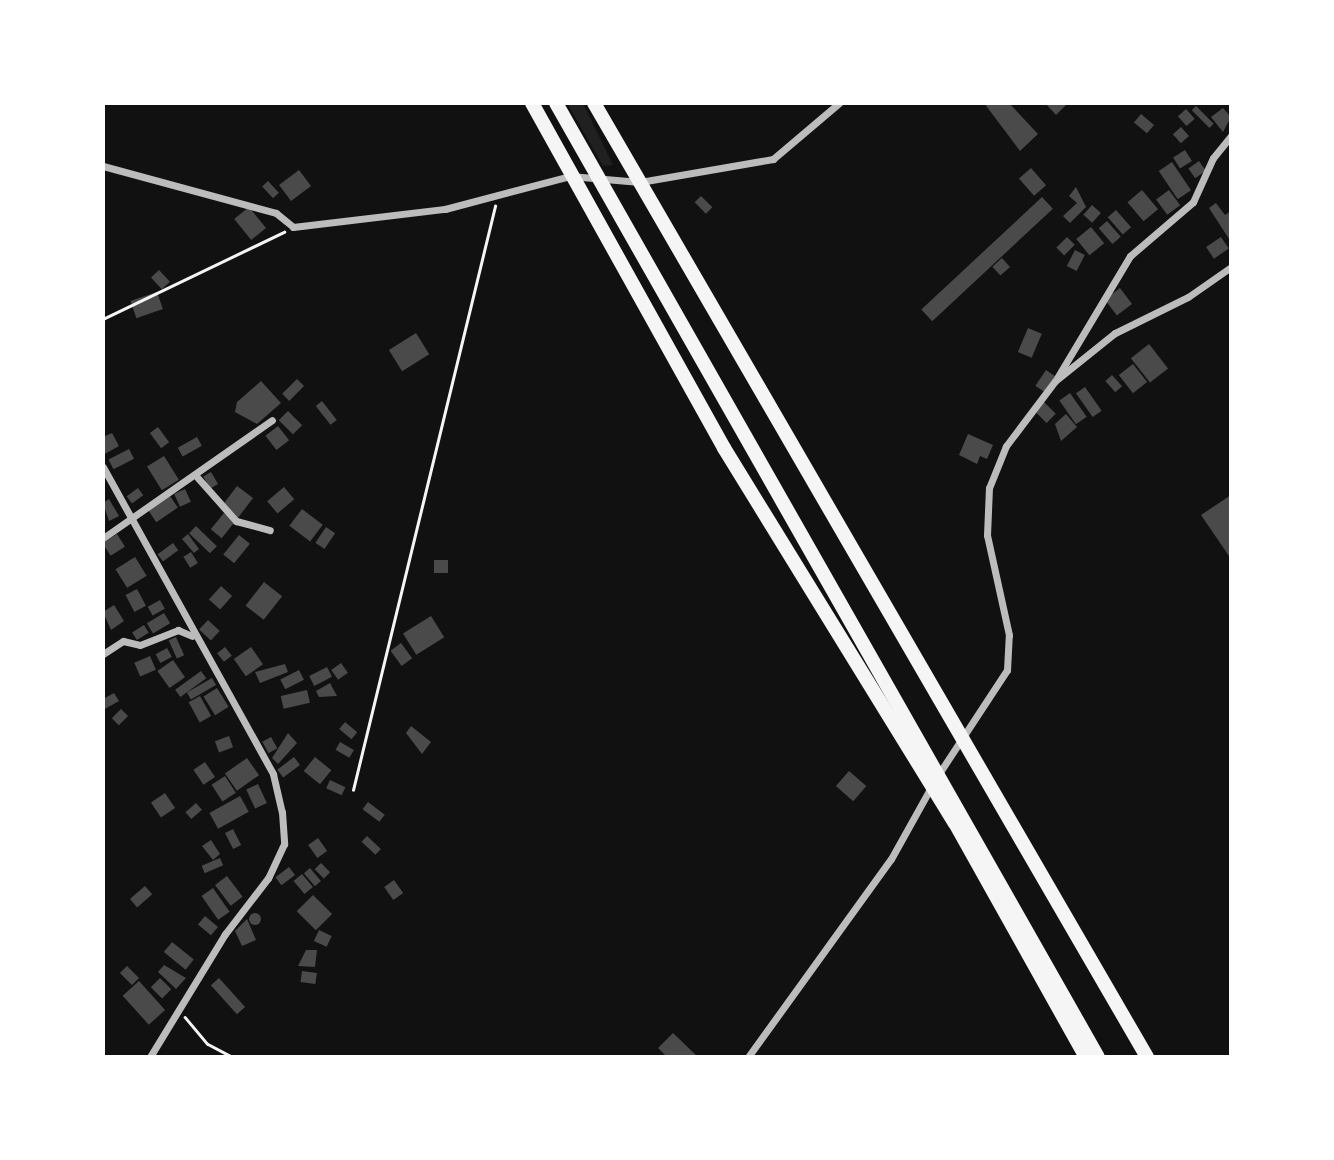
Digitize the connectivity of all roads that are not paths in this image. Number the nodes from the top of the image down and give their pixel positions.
1 (532, 103) edge
2 (556, 103) edge
3 (594, 103) edge
4 (839, 103) edge
5 (1231, 136) edge
6 (103, 166) edge
7 (575, 176) junction
8 (598, 177) junction
9 (640, 182) junction
10 (1231, 267) edge
11 (1055, 382) junction
12 (272, 420) dead end
13 (103, 467) edge
14 (197, 477) junction
15 (135, 518) junction
16 (270, 530) dead end
17 (103, 538) edge
18 (193, 636) junction
19 (103, 654) edge
20 (959, 737) junction
21 (940, 772) junction
22 (931, 787) junction
23 (150, 1057) edge
24 (748, 1057) edge
25 (1086, 1057) edge
26 (1098, 1057) edge
27 (1147, 1057) edge

1 - 7 highway
2 - 8 highway
3 - 9 highway
4 - 9 street
5 - 11 street
6 - 7 street
7 - 8 street
7 - 22 highway
8 - 9 street
8 - 21 highway
9 - 20 highway
10 - 11 street
11 - 20 street
12 - 14 street
13 - 15 street
14 - 15 street
14 - 16 street
15 - 17 street
15 - 18 street
18 - 19 street
18 - 23 street
20 - 21 street
20 - 27 highway
21 - 26 highway
22 - 24 street
22 - 25 highway

